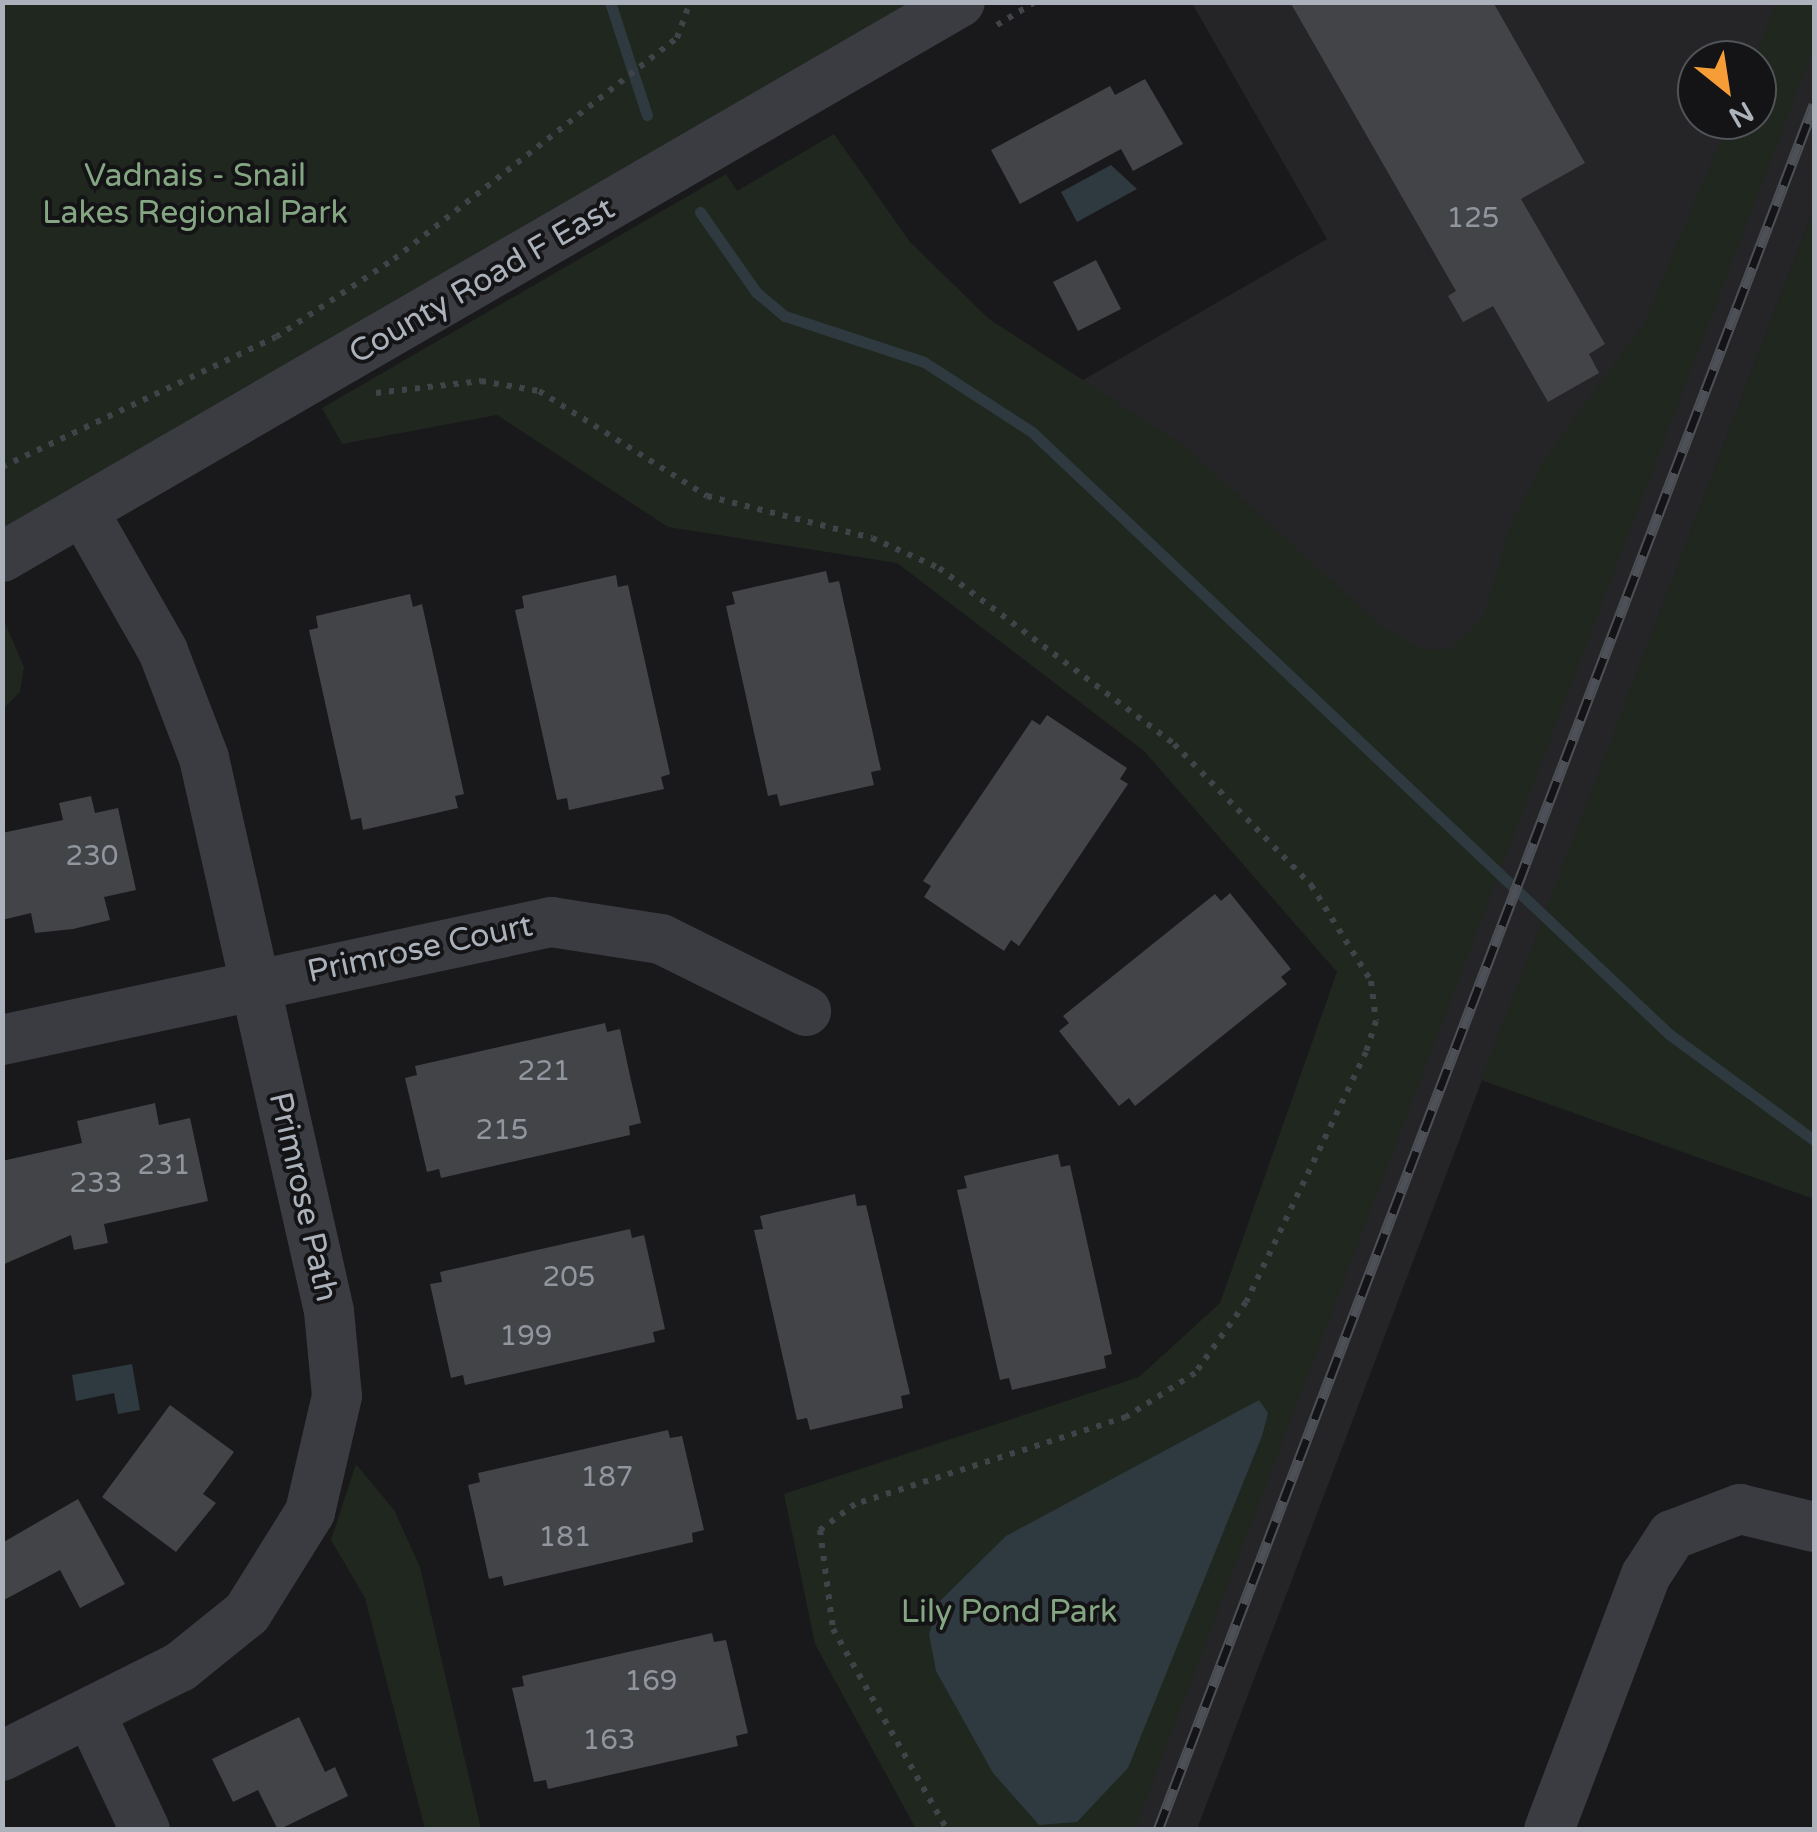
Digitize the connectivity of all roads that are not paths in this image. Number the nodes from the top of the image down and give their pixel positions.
1 (960, 2) edge
2 (83, 510) junction
3 (2, 557) edge
4 (256, 983) junction
5 (806, 1010) dead end
6 (2, 1040) edge
7 (1814, 1527) edge
8 (90, 1714) junction
9 (2, 1756) edge
10 (146, 1830) edge
11 (1548, 1830) edge

1 - 2 street, County Road F East
2 - 3 street, County Road F East
2 - 4 street, Primrose Path
4 - 5 street, Primrose Court
4 - 6 street, Primrose Court
4 - 8 street, Primrose Path
7 - 11 street
8 - 9 street, Primrose Path
8 - 10 street

